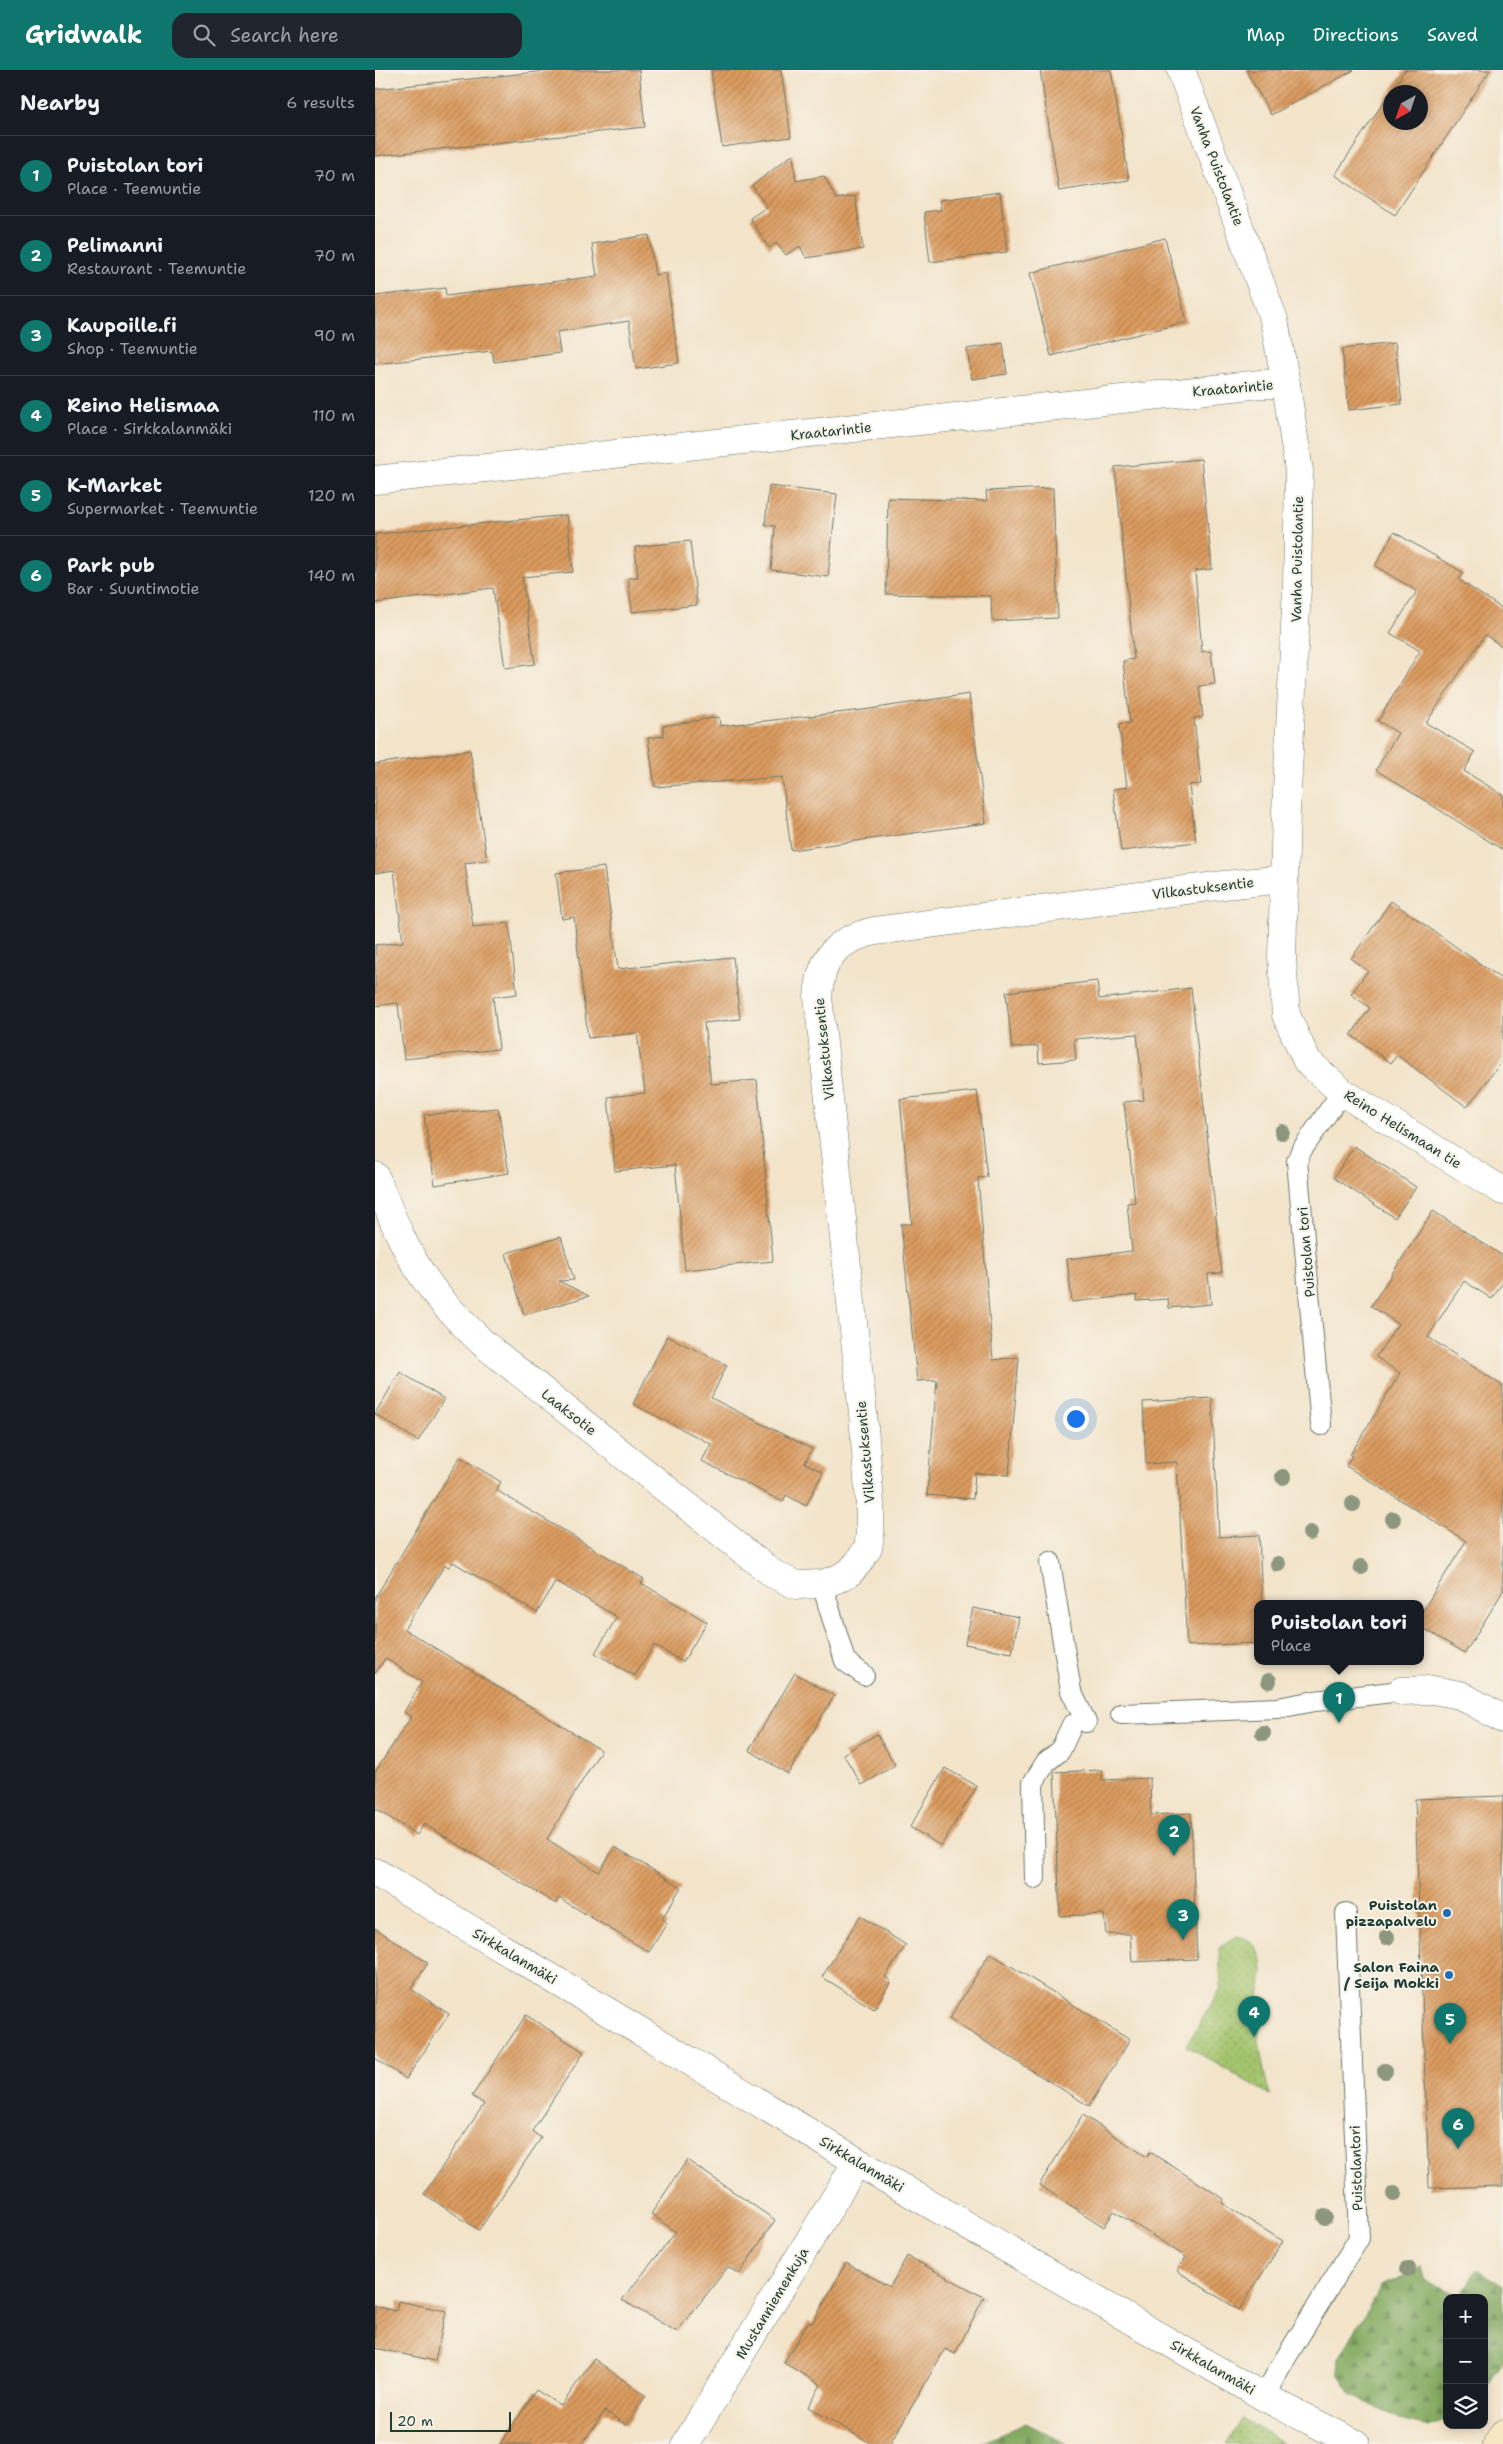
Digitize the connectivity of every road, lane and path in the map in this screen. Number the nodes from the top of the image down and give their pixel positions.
1 (1181, 70) edge
2 (1287, 384) junction
3 (375, 480) edge
4 (1284, 879) junction
5 (1307, 1061) joint
6 (1342, 1092) junction
7 (375, 1176) edge
8 (1503, 1191) edge
9 (1321, 1425) dead end
10 (1050, 1562) dead end
11 (822, 1584) junction
12 (864, 1675) dead end
13 (1401, 1690) joint
14 (1121, 1714) dead end
15 (1503, 1719) edge
16 (375, 1872) edge
17 (1035, 1878) dead end
18 (1346, 1913) dead end
19 (857, 2162) junction
20 (1264, 2396) junction
21 (1503, 2434) edge
22 (686, 2444) edge
23 (1356, 2444) edge
24 (1497, 2444) edge

1 - 2 street, Vanha Puistolantie
2 - 3 street, Kraatarintie
2 - 4 street, Vanha Puistolantie
4 - 5 street, Vanha Puistolantie
4 - 11 street, Vilkastuksentie
5 - 6 street, Reino Helismaan tie
6 - 8 street, Reino Helismaan tie
6 - 9 lane, Puistolan tori
7 - 11 street, Laaksotie
10 - 17 lane
11 - 12 lane
13 - 14 lane
13 - 15 street
16 - 19 street, Sirkkalanmäki
18 - 20 lane, Puistolantori
19 - 20 street, Sirkkalanmäki
19 - 22 street, Mustanniemenkuja
20 - 23 street, Sirkkalanmäki
21 - 24 main road

